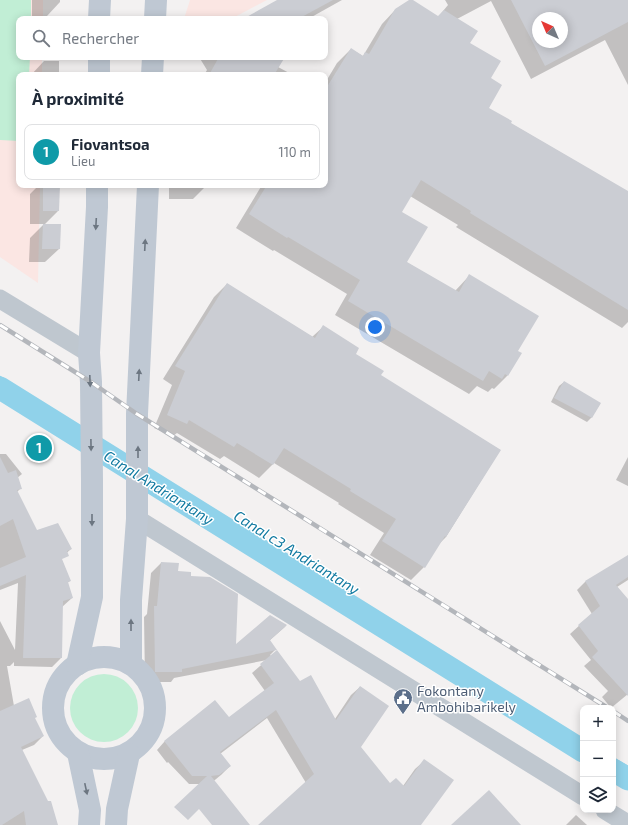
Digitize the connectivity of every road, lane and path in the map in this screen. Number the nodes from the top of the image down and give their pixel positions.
1 (100, 0) edge
2 (156, 0) edge
3 (99, 16) edge
4 (155, 16) edge
5 (99, 60) edge
6 (153, 60) edge
7 (99, 72) edge
8 (152, 72) edge
9 (97, 188) edge
10 (148, 188) edge
11 (0, 299) edge
12 (89, 353) junction
13 (137, 519) junction
14 (131, 664) junction
15 (77, 665) junction
16 (78, 753) junction
17 (129, 754) junction
18 (580, 794) edge
19 (610, 813) edge
20 (628, 824) edge
21 (89, 825) edge
22 (116, 825) edge

1 - 3 main road
2 - 4 main road
5 - 7 main road
6 - 8 main road
9 -> 12 main road
13 -> 10 main road
11 - 12 street
12 -> 15 main road
14 -> 13 main road
13 - 18 street
14 - 15 main road
14 - 17 main road
15 - 16 main road
16 - 17 main road
16 -> 21 main road
17 - 22 main road
19 - 20 street

